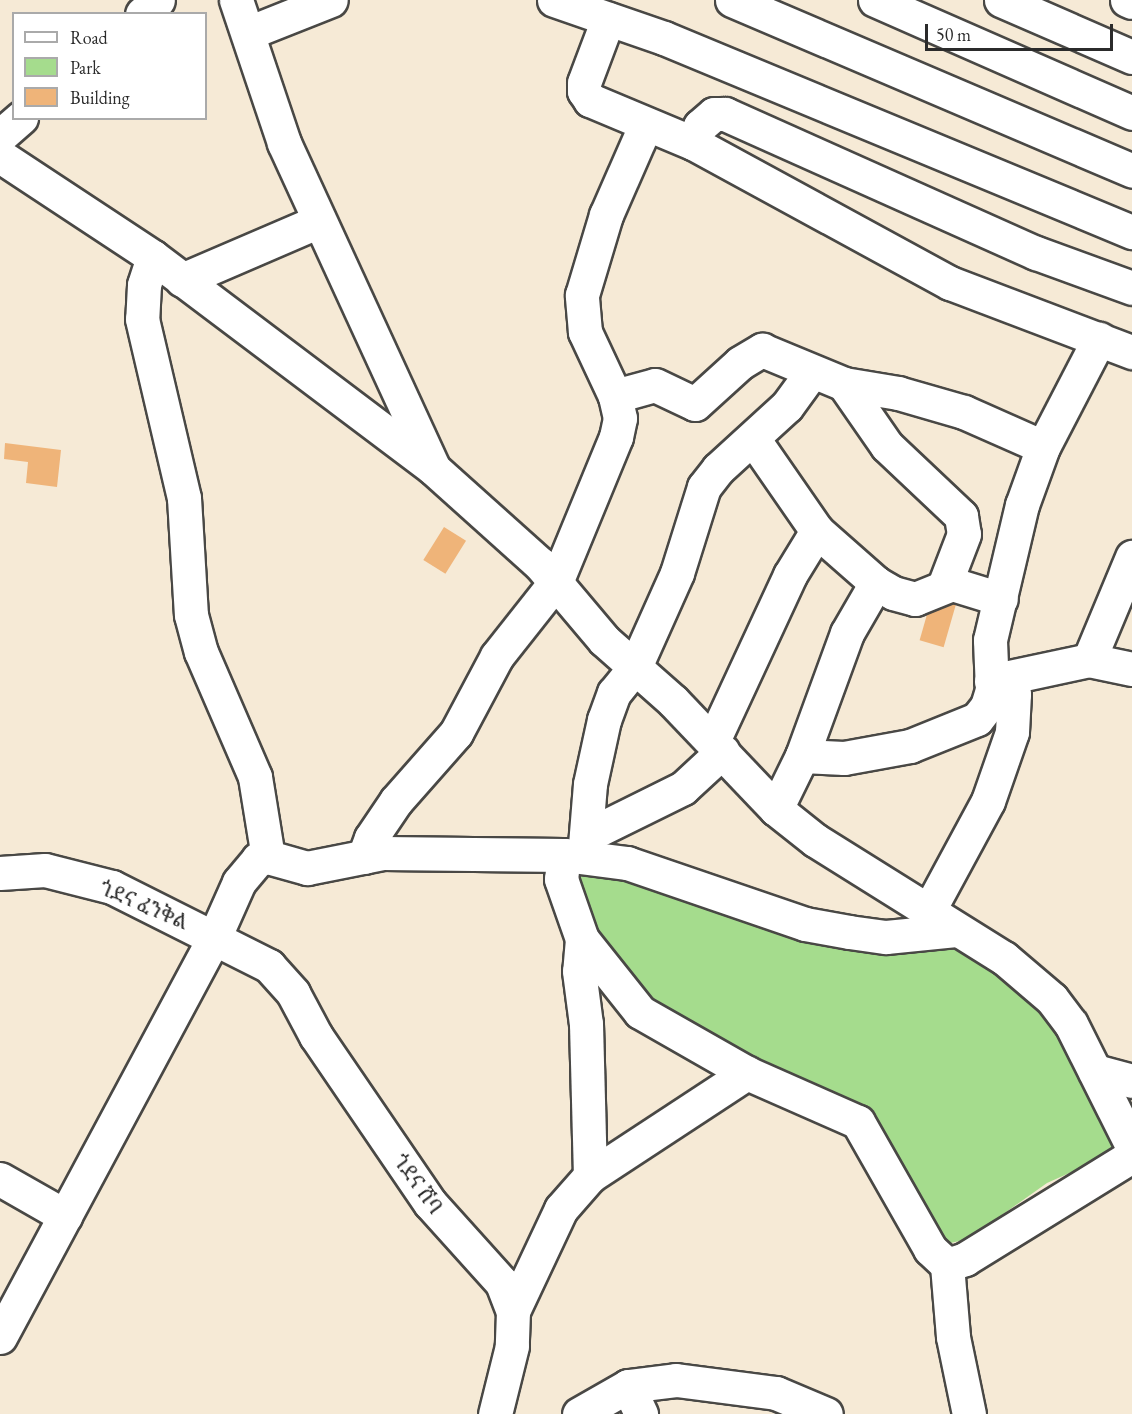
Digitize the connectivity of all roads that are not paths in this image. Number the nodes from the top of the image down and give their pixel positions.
1 (158, 0) edge
2 (236, 0) edge
3 (331, 0) edge
4 (554, 0) edge
5 (732, 0) edge
6 (875, 0) edge
7 (1000, 0) edge
8 (1127, 0) edge
9 (1132, 2) edge
10 (928, 10) edge
11 (144, 12) edge
12 (608, 19) junction
13 (248, 33) junction
14 (1132, 57) edge
15 (1132, 112) edge
16 (19, 120) edge
17 (645, 126) junction
18 (0, 136) edge
19 (693, 143) junction
20 (0, 156) edge
21 (1132, 171) edge
22 (319, 221) junction
23 (1132, 232) edge
24 (153, 257) junction
25 (182, 280) junction
26 (1132, 288) edge
27 (1099, 339) junction
28 (1132, 352) edge
29 (811, 373) junction
30 (844, 384) junction
31 (615, 396) junction
32 (754, 440) junction
33 (1043, 447) junction
34 (434, 468) junction
35 (817, 531) junction
36 (1132, 557) edge
37 (557, 580) junction
38 (876, 583) junction
39 (944, 586) junction
40 (1002, 598) junction
41 (1089, 660) junction
42 (634, 667) junction
43 (1132, 669) edge
44 (998, 680) junction
45 (718, 746) junction
46 (802, 756) junction
47 (776, 809) junction
48 (578, 849) junction
49 (268, 857) junction
50 (364, 857) junction
51 (0, 873) edge
52 (928, 912) junction
53 (957, 930) junction
54 (215, 936) junction
55 (582, 939) junction
56 (269, 966) joint
57 (1095, 1071) junction
58 (747, 1073) junction
59 (1132, 1081) edge
60 (1132, 1146) edge
61 (1132, 1156) edge
62 (590, 1176) junction
63 (0, 1179) edge
64 (65, 1216) junction
65 (947, 1265) junction
66 (513, 1311) junction
67 (0, 1336) edge
68 (611, 1406) edge
69 (495, 1414) edge
70 (826, 1414) edge
71 (969, 1414) edge

1 - 11 street
2 - 13 street
3 - 13 street
4 - 12 street
5 - 21 street
6 - 10 street
7 - 14 street
8 - 9 street
10 - 15 street
12 - 17 street
12 - 23 street
13 - 22 street
16 - 18 street
17 - 19 street
17 - 31 street
19 - 26 street
19 - 27 street
20 - 24 street
22 - 25 street
22 - 34 street
24 - 25 street
24 - 49 street
25 - 34 street
27 - 28 street
27 - 33 street
29 - 30 street
29 - 31 street
29 - 32 street
30 - 33 street
30 - 39 street
31 - 37 street
32 - 35 street
32 - 42 street
33 - 40 street
34 - 37 street
35 - 38 street
35 - 45 street
36 - 41 street
37 - 42 street
37 - 50 street
38 - 39 street
38 - 46 street
39 - 40 street
40 - 44 street
41 - 43 street
41 - 44 street
42 - 45 street
42 - 48 street
44 - 46 street
44 - 52 street
45 - 47 street
45 - 48 street
46 - 47 street
47 - 52 street
48 - 50 street
48 - 53 street
48 - 55 street
49 - 50 street
49 - 54 street
51 - 54 street, ጎደና ፈንቅል
52 - 53 street
53 - 57 street
54 - 56 street, ጎደና ፈንቅል
54 - 64 street
55 - 58 street
55 - 62 street
56 - 66 street, ጎደና ሸባ
57 - 59 street
57 - 60 street
58 - 62 street
58 - 65 street
61 - 65 street
62 - 66 street
63 - 64 street
64 - 67 street
65 - 71 street
66 - 69 street, ጎደና ሸባ
68 - 70 street

